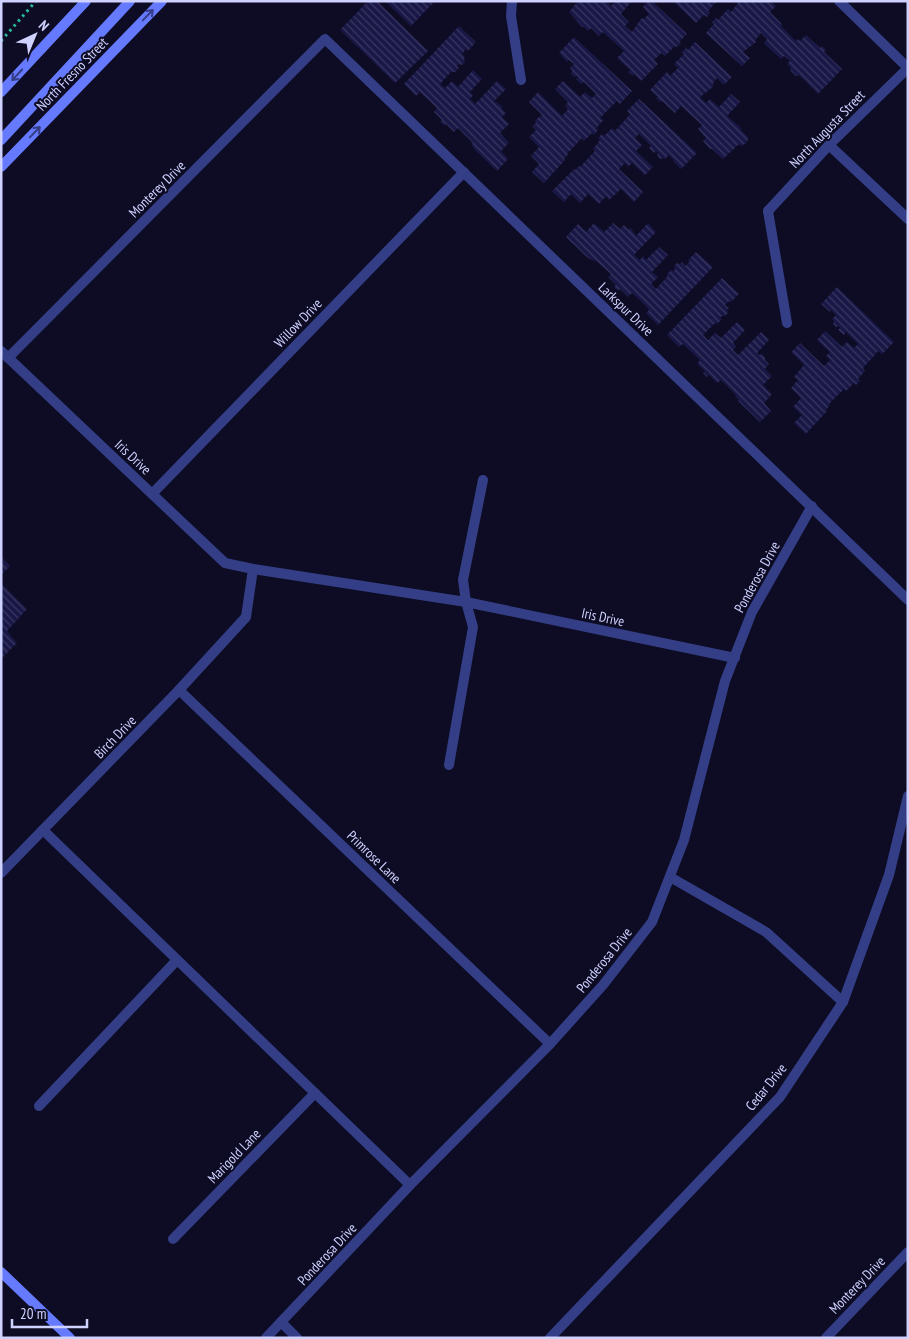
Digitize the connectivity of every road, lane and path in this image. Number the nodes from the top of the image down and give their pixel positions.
1 (36, 1) edge
2 (86, 1) edge
3 (130, 1) edge
4 (162, 1) edge
5 (512, 1) edge
6 (839, 1) edge
7 (325, 39) joint
8 (1, 41) edge
9 (908, 68) edge
10 (522, 80) dead end
11 (1, 92) edge
12 (1, 140) edge
13 (829, 145) junction
14 (1, 167) edge
15 (464, 172) junction
16 (908, 219) edge
17 (787, 323) dead end
18 (5, 354) edge
19 (483, 480) dead end
20 (152, 494) junction
21 (812, 506) junction
22 (253, 569) junction
23 (908, 600) edge
24 (466, 602) junction
25 (734, 658) junction
26 (179, 690) junction
27 (448, 765) dead end
28 (908, 796) edge
29 (43, 830) junction
30 (1, 873) edge
31 (670, 877) junction
32 (177, 960) junction
33 (843, 1002) junction
34 (550, 1044) junction
35 (315, 1094) junction
36 (39, 1106) dead end
37 (410, 1186) junction
38 (173, 1239) dead end
39 (908, 1252) edge
40 (1, 1272) edge
41 (282, 1322) junction
42 (70, 1338) edge
43 (266, 1338) edge
44 (297, 1338) edge
45 (550, 1338) edge
46 (826, 1338) edge

1 - 8 path
2 -> 11 main road
3 - 12 main road
14 -> 4 main road, North Fresno Street
5 - 10 street
6 - 9 street
7 - 15 street, Larkspur Drive
7 - 18 street, Monterey Drive
9 - 13 street, North Augusta Street
13 - 16 street
13 - 17 street, North Augusta Street
15 - 20 street, Willow Drive
15 - 21 street, Larkspur Drive
18 - 20 street, Iris Drive
19 - 24 street
20 - 22 street, Iris Drive
21 - 23 street, Larkspur Drive
21 - 25 street, Ponderosa Drive
22 - 24 street, Iris Drive
22 - 26 street, Birch Drive
24 - 25 street, Iris Drive
24 - 27 street
25 - 31 street, Ponderosa Drive
26 - 29 street, Birch Drive
26 - 34 street, Primrose Lane
28 - 33 street, Cedar Drive
29 - 30 street, Birch Drive
29 - 32 street
31 - 33 street
31 - 34 street, Ponderosa Drive
32 - 35 street
32 - 36 street
33 - 45 street, Cedar Drive
34 - 37 street, Ponderosa Drive
35 - 37 street
35 - 38 street, Marigold Lane
37 - 41 street, Ponderosa Drive
39 - 46 street, Monterey Drive
40 - 42 main road
41 - 43 street, Ponderosa Drive
41 - 44 street

